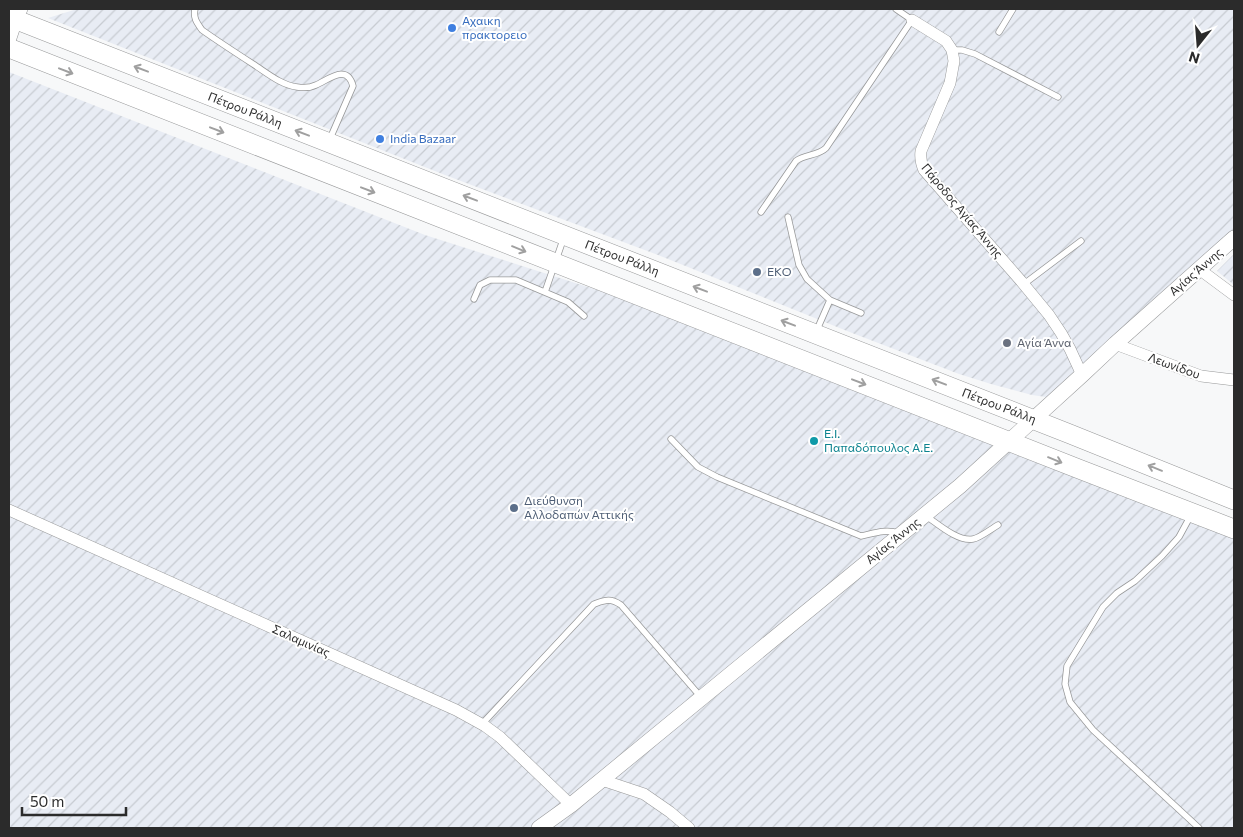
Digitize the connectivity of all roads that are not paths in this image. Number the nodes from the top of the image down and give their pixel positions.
1 (195, 9) edge
2 (896, 9) edge
3 (1013, 9) edge
4 (16, 16) edge
5 (912, 20) junction
6 (999, 32) dead end
7 (9, 44) edge
8 (9, 48) edge
9 (952, 50) junction
10 (1058, 98) dead end
11 (328, 143) junction
12 (761, 212) dead end
13 (788, 217) dead end
14 (564, 236) junction
15 (1234, 238) edge
16 (1080, 241) dead end
17 (555, 263) junction
18 (1199, 269) junction
19 (1024, 284) junction
20 (545, 292) junction
21 (1234, 295) edge
22 (474, 299) dead end
23 (830, 300) junction
24 (861, 312) dead end
25 (584, 316) dead end
26 (815, 334) junction
27 (1115, 344) junction
28 (1082, 375) junction
29 (1234, 380) edge
30 (1033, 419) junction
31 (671, 439) dead end
32 (1009, 442) junction
33 (1234, 500) edge
34 (9, 510) edge
35 (1192, 513) junction
36 (924, 515) junction
37 (998, 525) dead end
38 (1234, 529) edge
39 (902, 534) junction
40 (702, 698) junction
41 (482, 724) junction
42 (602, 780) junction
43 (571, 805) junction
44 (539, 828) edge
45 (689, 828) edge
46 (1199, 828) edge

1 - 11 lane
2 - 5 lane
3 - 6 lane
4 - 7 street
11 -> 4 main road, Πέτρου Ράλλη
5 - 9 street
5 - 12 lane
8 -> 17 main road
9 - 10 lane
9 - 19 street, Πάροδος Αγίας Άννης
14 -> 11 main road, Πέτρου Ράλλη
13 - 23 lane
14 - 17 lane
26 -> 14 main road, Πέτρου Ράλλη
15 - 18 street, Αγίας Άννης
16 - 19 lane
17 - 20 lane
17 -> 32 main road
18 - 21 street
18 - 27 street, Αγίας Άννης
19 - 28 street, Πάροδος Αγίας Άννης
20 - 22 lane
20 - 25 lane
23 - 24 lane
23 - 26 lane
30 -> 26 main road, Πέτρου Ράλλη
27 - 28 street, Αγίας Άννης
27 - 29 street, Λεωνίδου
28 - 30 street, Αγίας Άννης
30 - 32 street, Αγίας Άννης
33 -> 30 main road, Πέτρου Ράλλη
31 - 39 lane
32 -> 35 main road
32 - 36 street, Αγίας Άννης
34 - 41 street, Σαλαμινίας
35 - 38 main road
35 - 46 lane
36 - 37 lane
36 - 39 street, Αγίας Άννης
39 - 40 street, Αγίας Άννης
40 - 41 lane
40 - 42 street, Αγίας Άννης
41 - 43 street, Σαλαμινίας
42 - 43 street, Αγίας Άννης
42 - 45 street
43 - 44 street, Αγίας Άννης

